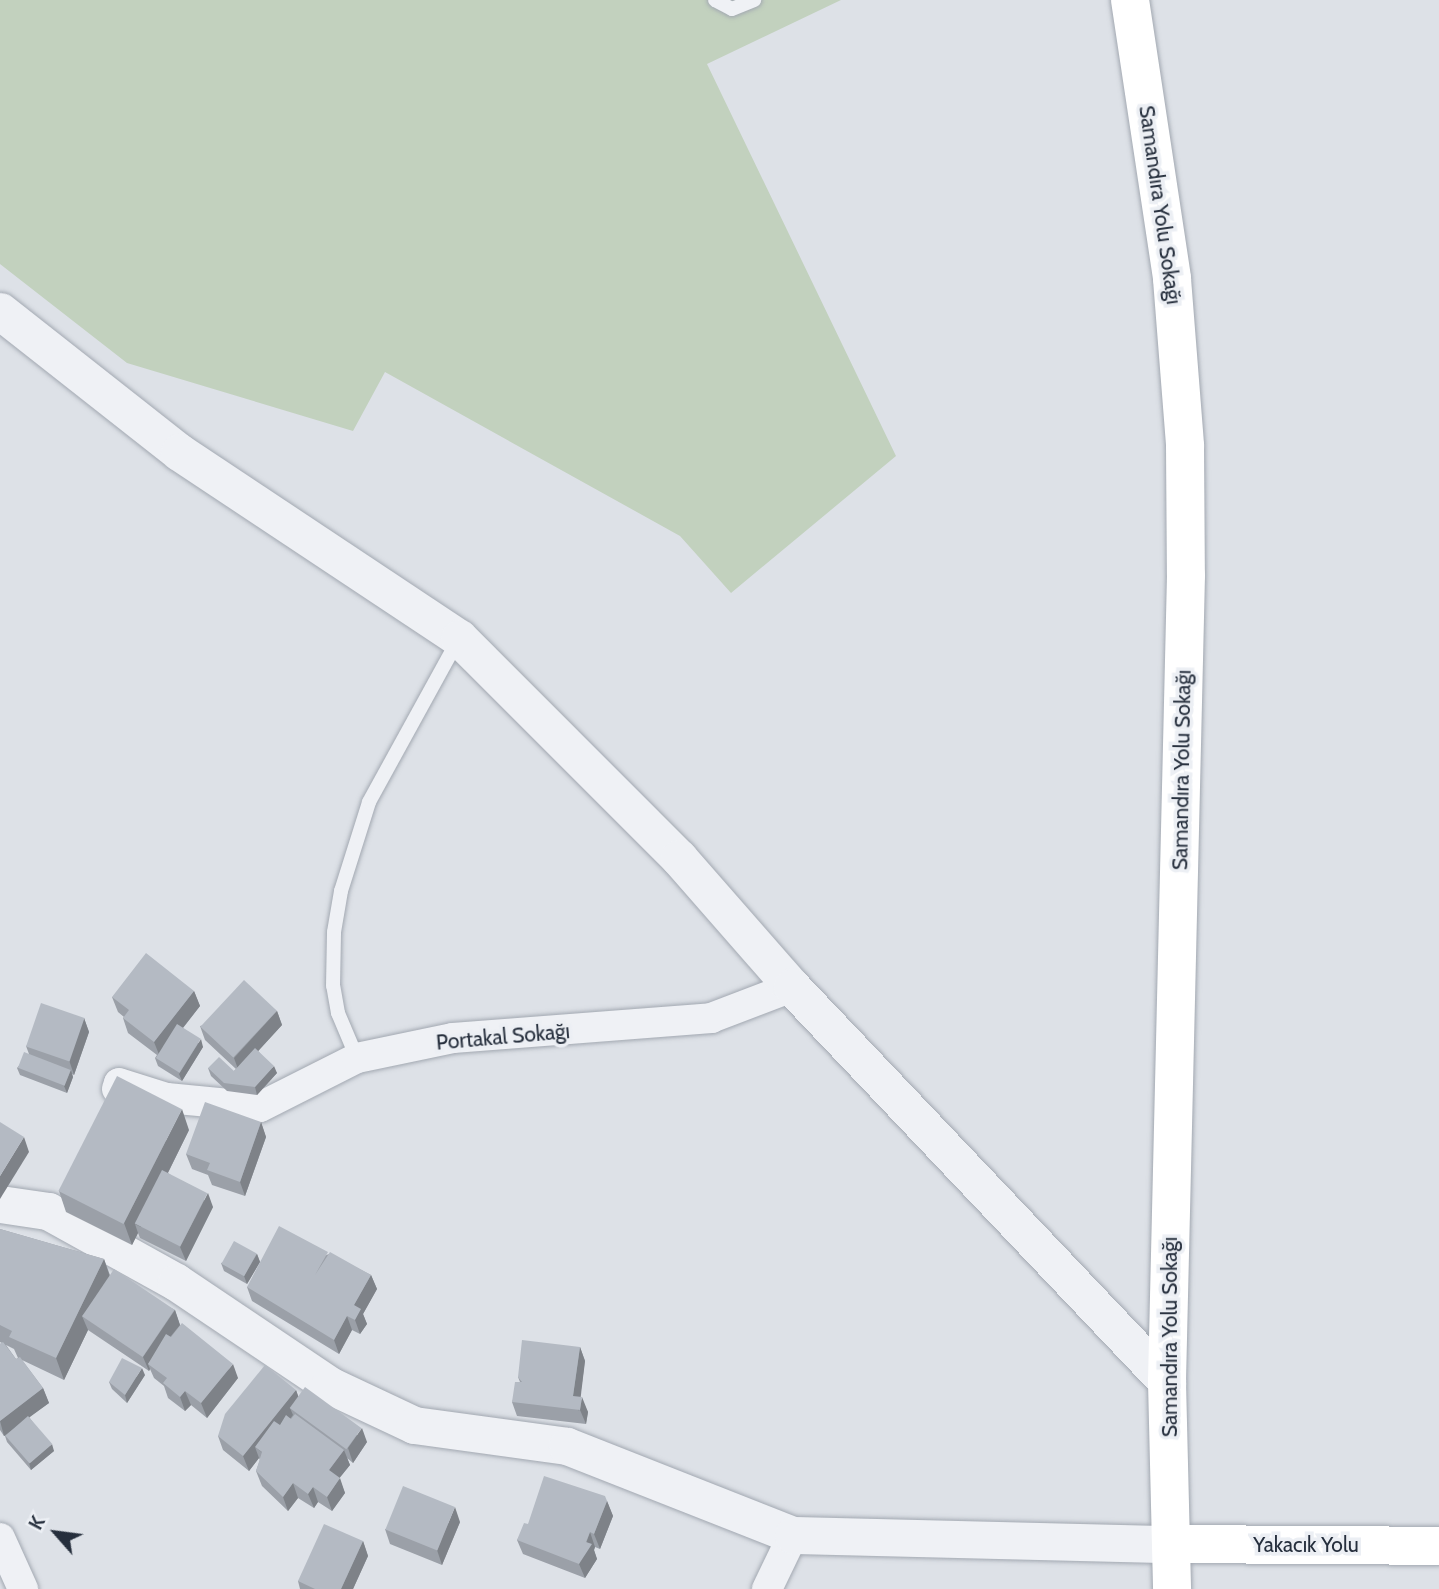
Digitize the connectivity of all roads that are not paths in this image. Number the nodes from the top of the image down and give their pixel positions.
1 (715, 0) edge
2 (754, 0) edge
3 (1130, 0) edge
4 (0, 311) edge
5 (459, 638) junction
6 (792, 987) junction
7 (357, 1058) junction
8 (106, 1115) edge
9 (0, 1204) edge
10 (1167, 1382) junction
11 (793, 1535) junction
12 (1173, 1544) junction
13 (1439, 1546) edge
14 (3, 1555) edge
15 (23, 1589) edge
16 (767, 1589) edge
17 (1172, 1589) edge
18 (1202, 1589) edge

1 - 2 lane
3 - 10 main road, Samandıra Yolu Sokağı
4 - 5 street
5 - 6 street
5 - 7 lane
6 - 7 street, Portakal Sokağı
6 - 10 street
7 - 8 street, Portakal Sokağı
9 - 11 street
10 - 12 main road, Samandıra Yolu Sokağı
11 - 12 street
11 - 16 street
12 - 13 main road, Yakacık Yolu
12 - 17 main road, Samandıra Yolu Sokağı
12 - 18 main road
14 - 15 street

